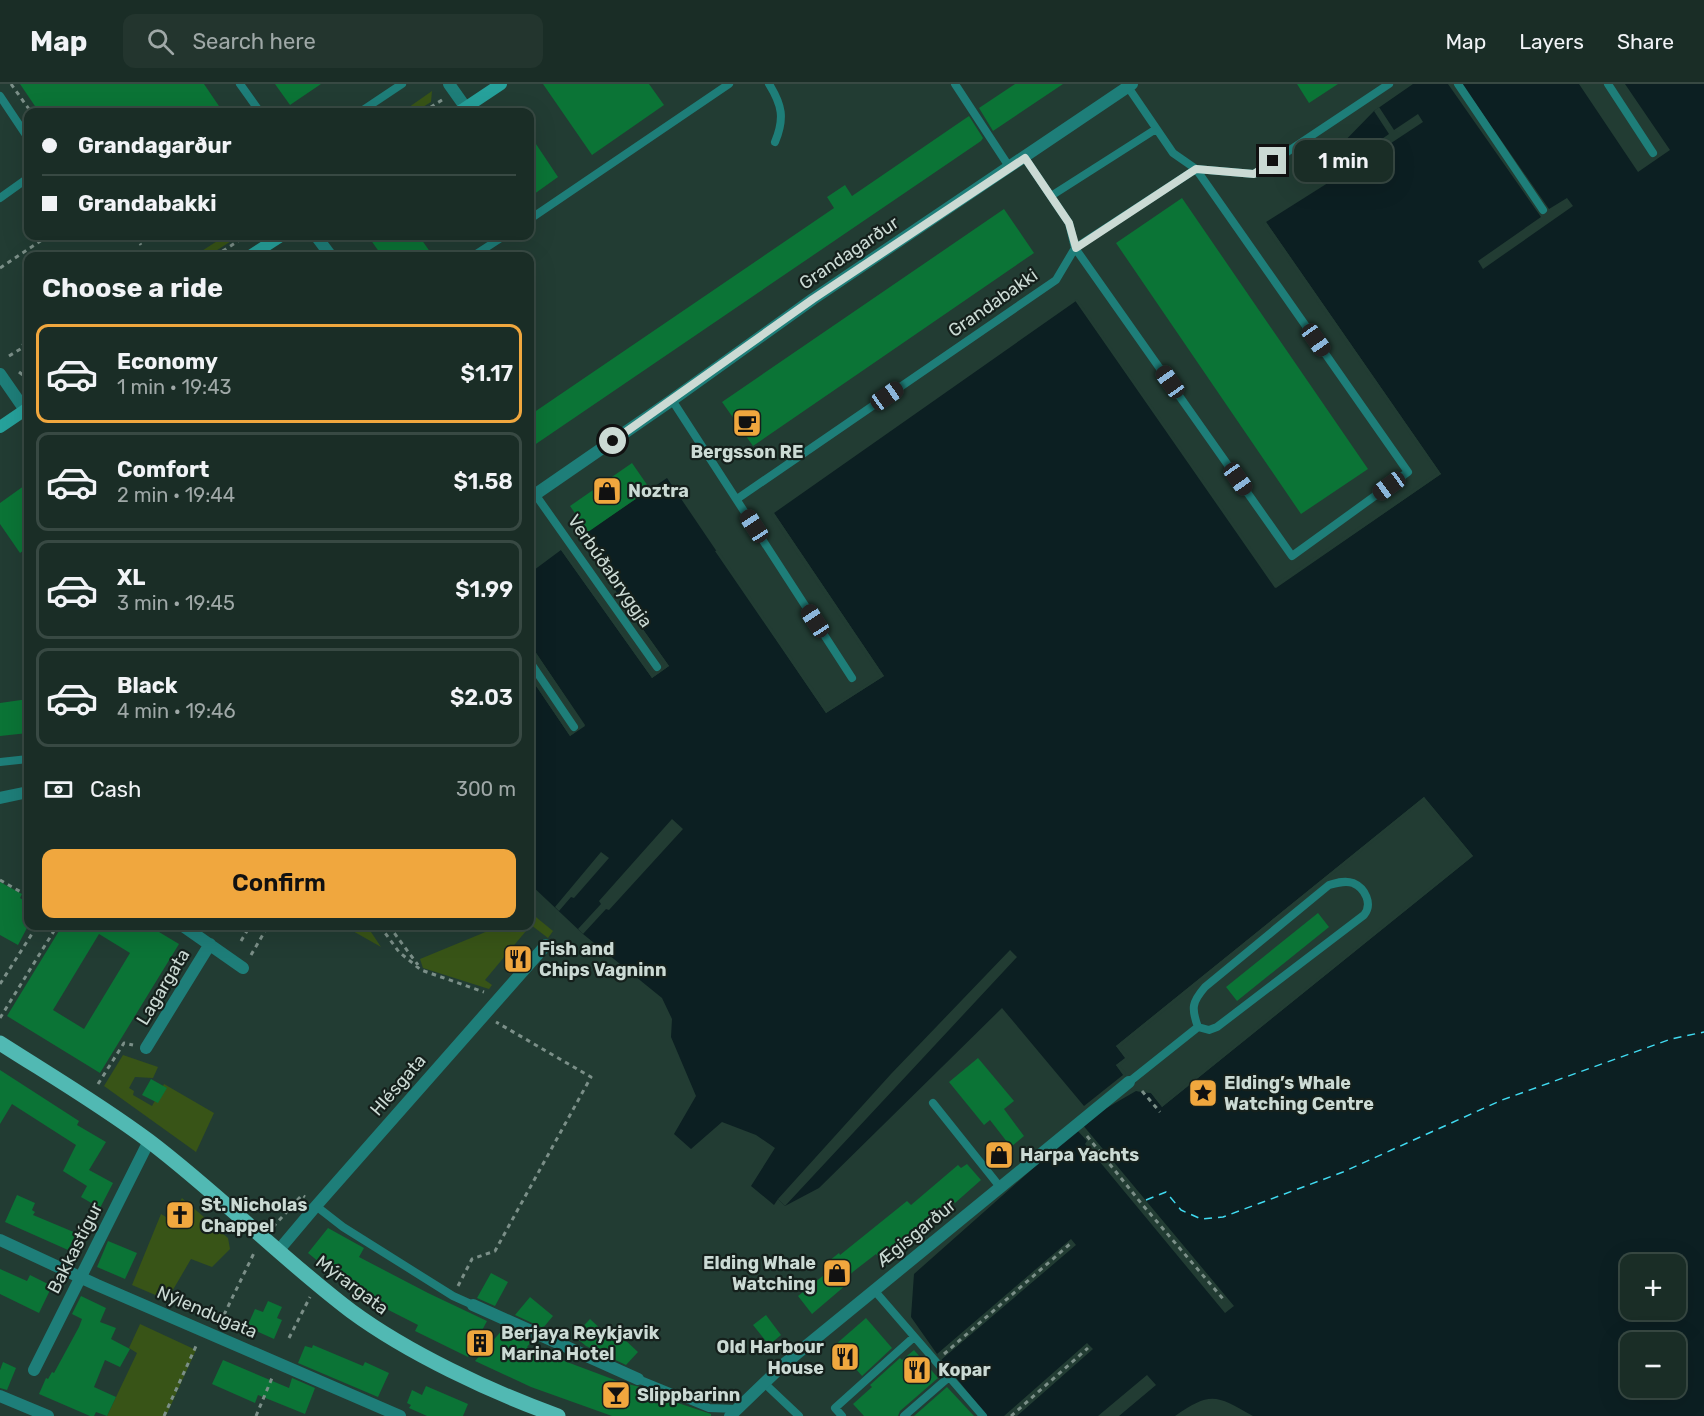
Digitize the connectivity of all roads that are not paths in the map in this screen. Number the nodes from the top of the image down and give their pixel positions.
1 (240, 84) edge
2 (402, 84) edge
3 (449, 84) edge
4 (501, 84) edge
5 (729, 84) edge
6 (769, 84) edge
7 (955, 84) edge
8 (1389, 84) edge
9 (1458, 84) edge
10 (1608, 84) edge
11 (1130, 85) edge
12 (0, 96) edge
13 (257, 108) edge
14 (366, 108) edge
15 (461, 108) edge
16 (465, 108) edge
17 (1156, 129) junction
18 (24, 132) edge
19 (775, 142) dead end
20 (1653, 153) dead end
21 (1025, 158) junction
22 (1010, 168) junction
23 (1196, 169) junction
24 (24, 181) edge
25 (1051, 196) junction
26 (0, 198) edge
27 (1543, 210) dead end
28 (534, 216) edge
29 (274, 240) edge
30 (498, 240) edge
31 (1076, 248) junction
32 (256, 252) edge
33 (479, 252) edge
34 (0, 374) edge
35 (672, 400) junction
36 (24, 405) edge
37 (24, 411) edge
38 (0, 427) edge
39 (534, 495) edge
40 (534, 499) edge
41 (737, 500) junction
42 (657, 667) dead end
43 (534, 668) edge
44 (852, 678) dead end
45 (574, 727) dead end
46 (24, 759) edge
47 (0, 762) edge
48 (24, 794) edge
49 (0, 798) edge
50 (189, 930) edge
51 (210, 944) junction
52 (546, 945) dead end
53 (243, 968) road end
54 (1197, 1027) junction
55 (0, 1043) edge
56 (146, 1048) road end
57 (1129, 1082) joint
58 (933, 1103) dead end
59 (148, 1141) junction
60 (1000, 1187) junction
61 (316, 1206) junction
62 (0, 1240) edge
63 (278, 1251) junction
64 (81, 1277) junction
65 (874, 1290) junction
66 (473, 1305) joint
67 (914, 1337) junction
68 (34, 1370) dead end
69 (949, 1377) junction
70 (638, 1379) joint
71 (764, 1383) junction
72 (0, 1396) edge
73 (734, 1413) edge
74 (48, 1416) edge
75 (400, 1416) edge
76 (558, 1416) edge
77 (799, 1416) edge
78 (842, 1416) edge
79 (904, 1416) edge
80 (983, 1416) edge

1 - 13 lane
2 - 14 lane
3 - 15 street
4 - 16 street
5 - 28 lane
6 - 19 lane
7 - 22 lane
8 - 23 lane
9 - 27 lane
10 - 20 lane
11 - 17 lane
11 - 21 street, Grandagarður
12 - 18 lane
17 - 23 lane
17 - 25 lane
21 - 22 street, Grandagarður
21 - 25 lane
22 - 35 street, Grandagarður
23 - 31 lane, Grandabakki
23 - 31 lane
24 - 26 lane
25 - 31 lane
29 - 32 street
30 - 33 lane
31 - 41 lane, Grandabakki
34 - 36 street
35 - 39 street, Grandagarður
35 - 41 lane
37 - 38 street
40 - 42 lane, Verbúðabryggja
41 - 44 lane
43 - 45 lane
46 - 47 lane
48 - 49 street
50 - 51 street
51 - 53 street
51 - 56 street, Lagargata
52 - 61 street, Hlésgata
54 - 54 lane
54 - 57 lane
55 - 59 main road, Mýrargata
57 - 60 street, Ægisgarður
58 - 60 lane
59 - 63 main road, Mýrargata
59 - 64 street, Bakkastígur
60 - 65 street, Ægisgarður
61 - 63 street, Hlésgata
61 - 66 lane
62 - 64 street, Nýlendugata
63 - 76 main road, Mýrargata
64 - 68 street, Bakkastígur
64 - 75 street, Nýlendugata
65 - 67 lane
65 - 71 street, Ægisgarður
66 - 70 street
67 - 69 lane
67 - 78 lane
69 - 79 lane
69 - 80 lane
70 - 73 lane
71 - 73 street, Ægisgarður
71 - 77 lane
72 - 74 street

